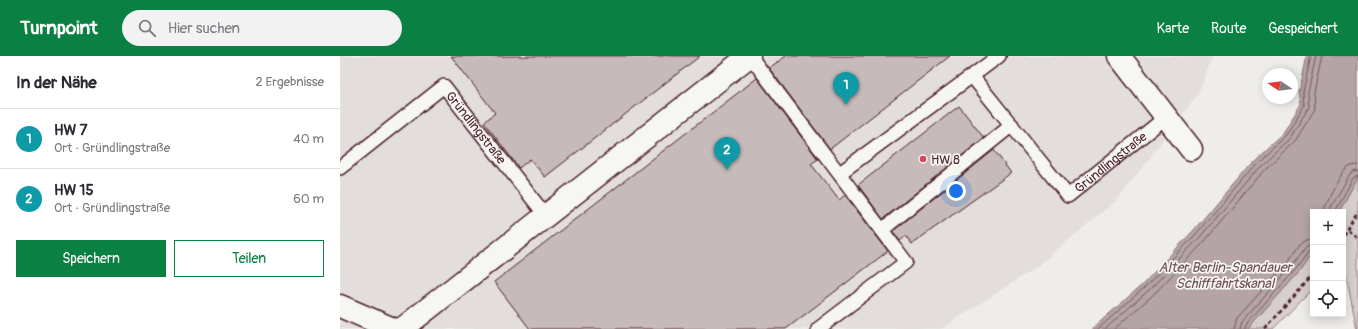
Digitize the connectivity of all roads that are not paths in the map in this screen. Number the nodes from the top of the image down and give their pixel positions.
1 (749, 56) edge
2 (1000, 56) edge
3 (1119, 56) edge
4 (972, 76) junction
5 (1166, 117) junction
6 (1012, 125) junction
7 (1191, 149) dead end
8 (340, 168) edge
9 (840, 174) junction
10 (546, 216) junction
11 (882, 230) junction
12 (340, 306) edge
13 (393, 329) edge
14 (402, 329) edge
15 (818, 329) edge

1 - 9 lane
1 - 10 street
2 - 4 lane
3 - 5 street
4 - 6 lane, Gründlingstraße
4 - 9 lane
5 - 6 lane, Gründlingstraße
5 - 7 street
6 - 11 lane
8 - 10 lane, Gründlingstraße
9 - 11 lane
10 - 14 street
11 - 15 lane
12 - 13 street

